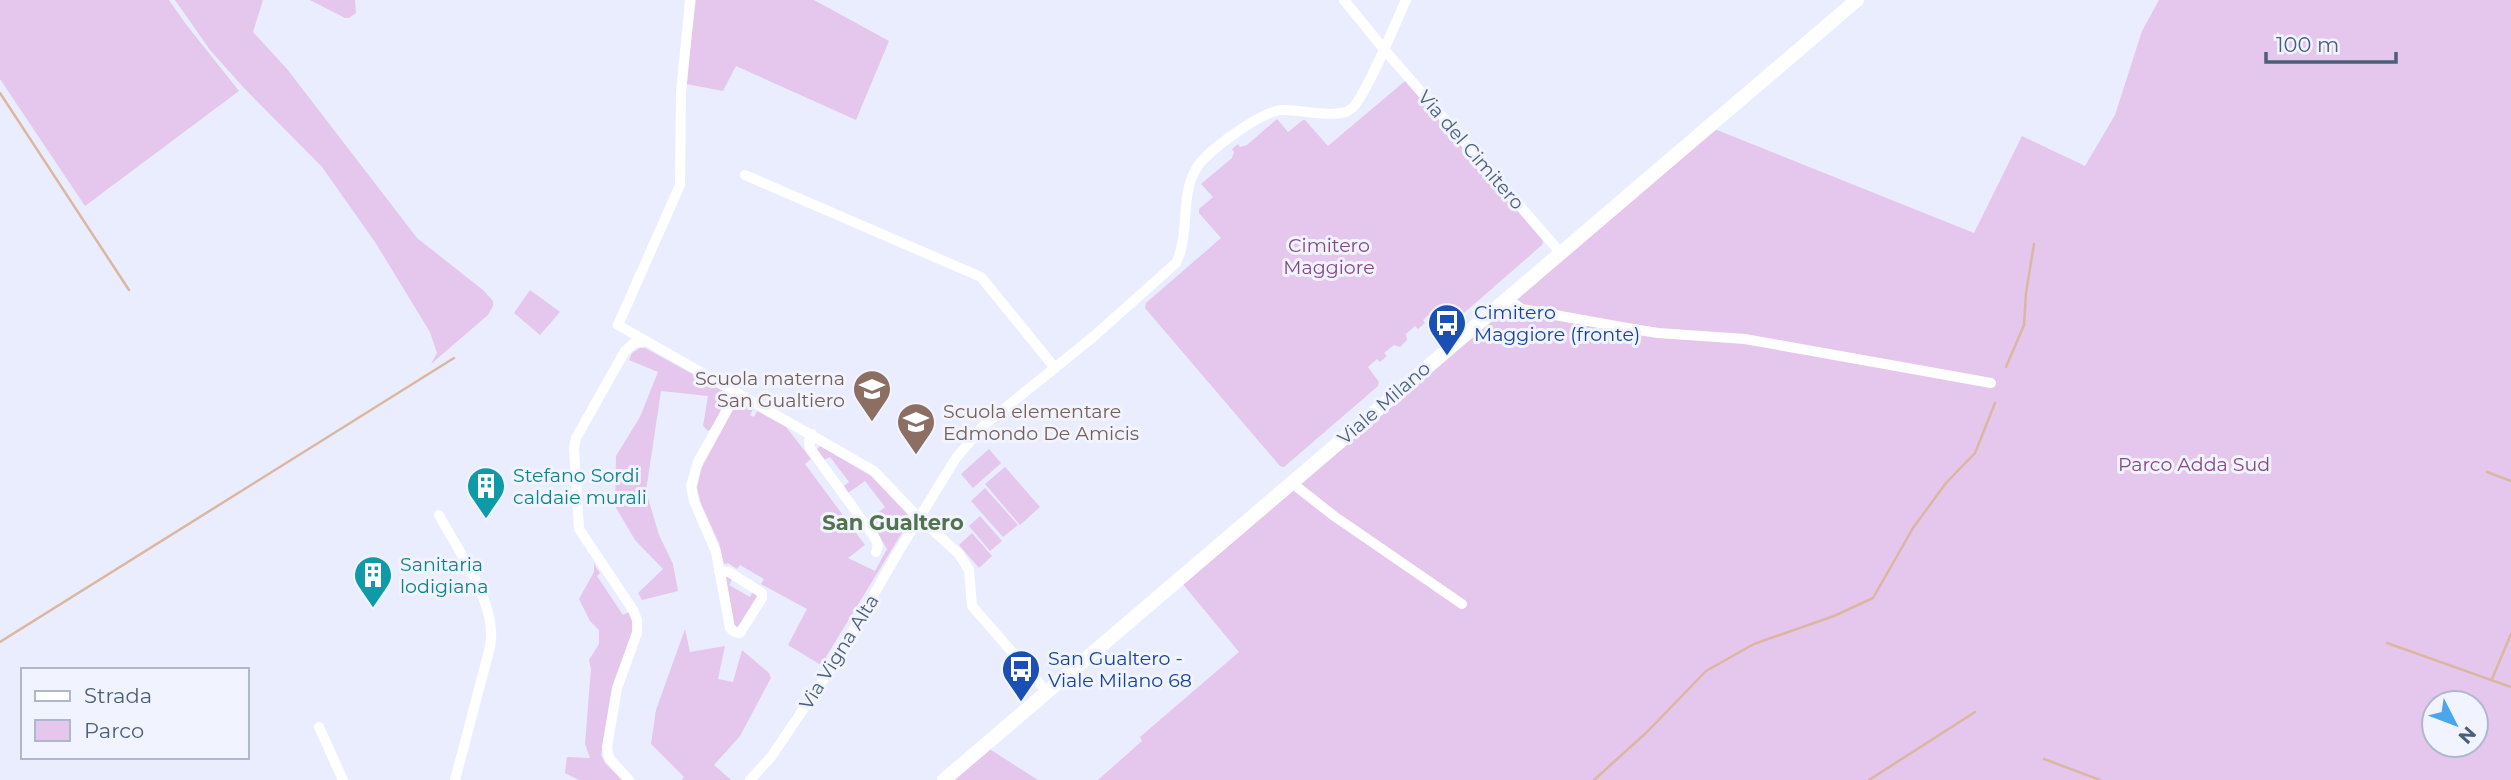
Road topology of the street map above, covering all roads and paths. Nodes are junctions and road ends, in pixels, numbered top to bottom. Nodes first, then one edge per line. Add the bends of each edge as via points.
1 (690, 0) edge
2 (1344, 0) edge
3 (1406, 0) edge
4 (1857, 0) edge
5 (1383, 48) junction
6 (745, 175) dead end
7 (1560, 252) junction
8 (1506, 298) junction
9 (647, 341) junction
10 (1055, 368) junction
11 (1991, 383) dead end
12 (737, 392) junction
13 (812, 434) junction
14 (1292, 483) junction
15 (439, 515) dead end
16 (919, 518) junction
17 (938, 534) junction
18 (909, 536) junction
19 (876, 552) dead end
20 (719, 571) junction
21 (1462, 604) dead end
22 (1046, 692) junction
23 (319, 727) dead end
24 (343, 780) edge
25 (456, 780) edge
26 (629, 780) edge
27 (750, 780) edge
28 (944, 780) edge

1 - 9 street via 681,93 680,184 618,325
2 - 5 street, Via del Cimitero
3 - 5 street
4 - 7 street, Viale Milano
5 - 7 street, Via del Cimitero
5 - 10 street, Via Vigna Alta via 1350,111 1271,112 1213,151 1195,169 1177,263
6 - 10 street via 981,277
7 - 8 street, Viale Milano
8 - 11 street via 1522,309 1627,328 1745,339
8 - 14 street, Viale Milano
9 - 12 street
9 - 26 street via 634,343 625,351 574,443 579,529 637,620 637,633 617,688 607,747 610,758
10 - 16 street, Via Vigna Alta via 968,442
12 - 13 street
12 - 20 street via 698,462 691,486
13 - 16 street via 874,471
13 - 19 street via 810,448 875,538
14 - 21 street
14 - 22 street, Viale Milano
15 - 25 street via 482,595 492,630
16 - 17 street
16 - 18 street, Via Vigna Alta
17 - 18 street via 924,529
17 - 22 street via 967,565 975,609
18 - 27 street, Via Vigna Alta via 834,664 783,741
20 - 20 street via 730,628 740,633 762,593 729,572
22 - 28 street, Viale Milano
23 - 24 street

